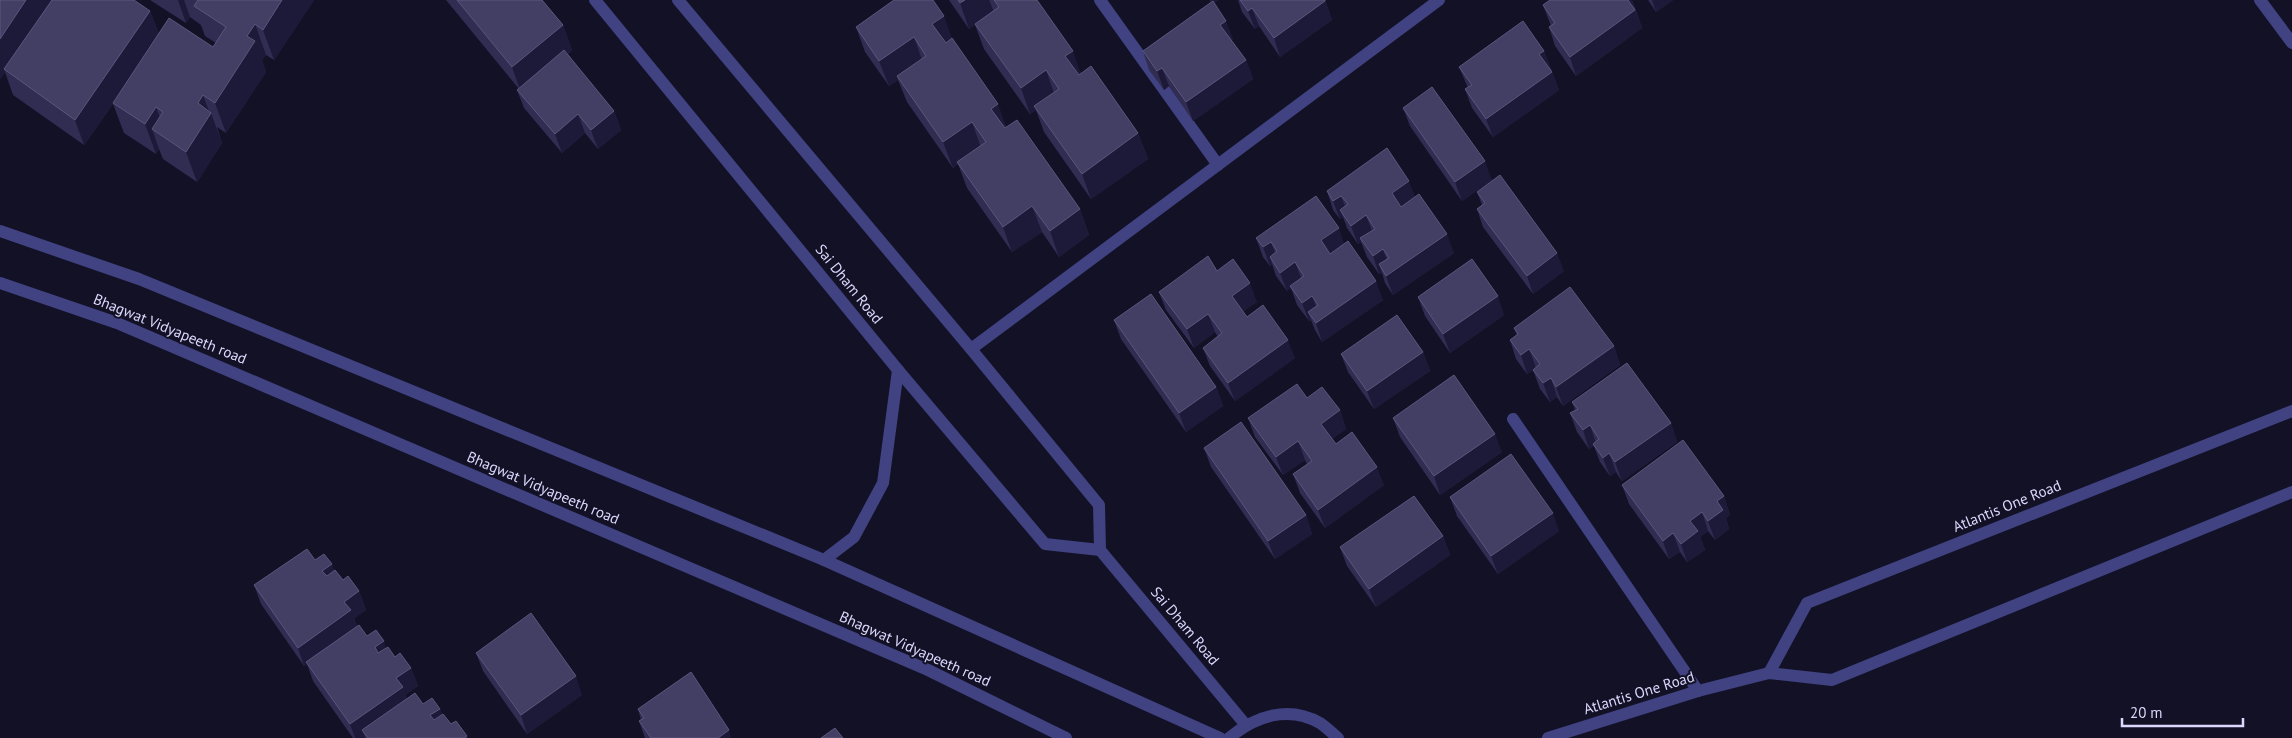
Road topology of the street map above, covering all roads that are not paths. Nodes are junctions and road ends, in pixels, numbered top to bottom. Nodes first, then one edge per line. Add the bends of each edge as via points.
1 (595, 0) edge
2 (678, 0) edge
3 (1100, 0) edge
4 (1439, 0) edge
5 (2260, 0) edge
6 (2292, 43) edge
7 (1218, 165) junction
8 (0, 231) edge
9 (0, 283) edge
10 (971, 349) junction
11 (898, 370) junction
12 (2292, 411) edge
13 (1512, 419) dead end
14 (2292, 492) edge
15 (1100, 550) junction
16 (824, 560) junction
17 (1769, 673) junction
18 (1698, 691) junction
19 (1245, 724) junction
20 (1066, 738) edge
21 (1220, 738) edge
22 (1229, 738) edge
23 (1338, 738) edge
24 (1548, 738) edge

1 - 11 street, Sai Dham Road
2 - 10 street
3 - 7 street
4 - 7 street
5 - 6 street
7 - 10 street
8 - 16 street via 139,279
9 - 20 street, Bhagwat Vidyapeeth road via 117,322 928,670
10 - 15 street via 1099,505
11 - 15 street, Sai Dham Road via 1046,544
11 - 16 street via 883,483 854,537
12 - 17 street, Atlantis One Road via 1807,603
13 - 18 street
14 - 17 street, Atlantis One Road via 1832,680
15 - 19 street, Sai Dham Road
16 - 21 street
17 - 18 street, Atlantis One Road
18 - 24 street, Atlantis One Road
19 - 22 street
19 - 23 street via 1269,715 1295,714 1320,723

